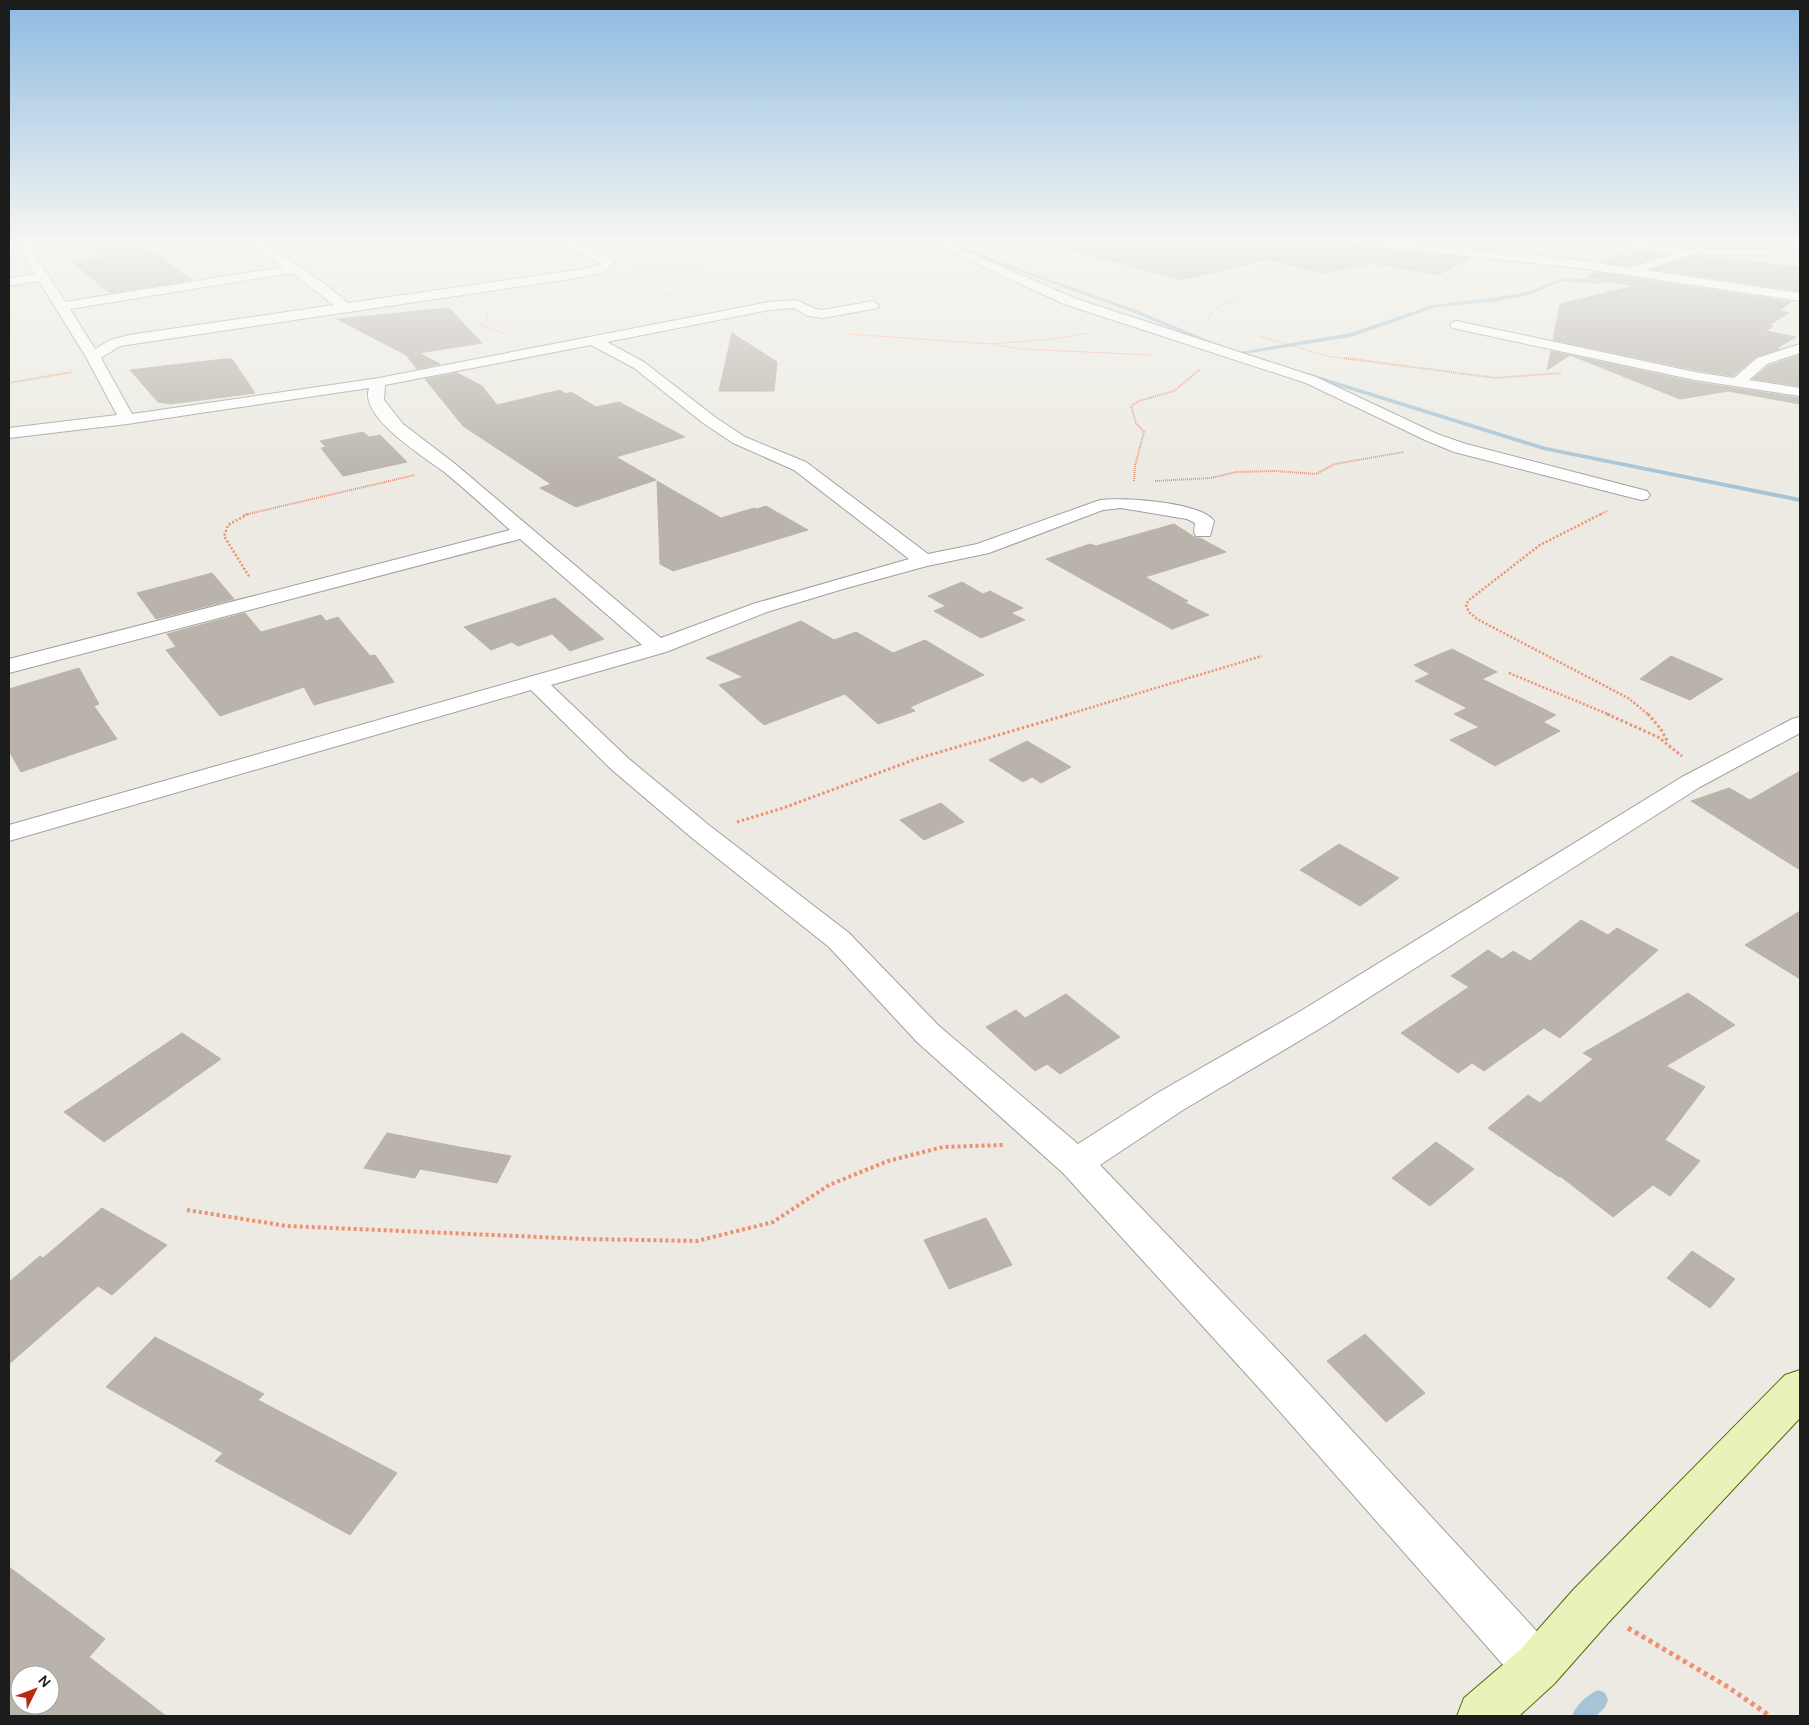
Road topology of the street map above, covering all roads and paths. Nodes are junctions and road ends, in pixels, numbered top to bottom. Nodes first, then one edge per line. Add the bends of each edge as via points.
1 (67, 318) edge
2 (262, 318) edge
3 (701, 318) edge
4 (1122, 318) edge
5 (1208, 318) edge
6 (1127, 320) junction
7 (1216, 323) dead end
8 (1457, 325) dead end
9 (844, 334) dead end
10 (1253, 334) dead end
11 (591, 339) junction
12 (990, 344) junction
13 (1800, 348) edge
14 (1222, 352) junction
15 (1159, 355) dead end
16 (95, 362) junction
17 (1564, 373) dead end
18 (380, 382) junction
19 (1738, 382) junction
20 (9, 383) edge
21 (1800, 392) edge
22 (127, 420) junction
23 (1409, 426) junction
24 (9, 433) edge
25 (448, 467) junction
26 (1641, 495) joint
27 (1129, 497) junction
28 (524, 532) junction
29 (1203, 532) dead end
30 (924, 561) junction
31 (263, 600) junction
32 (658, 647) junction
33 (1262, 656) dead end
34 (9, 666) edge
35 (1509, 673) dead end
36 (537, 683) junction
37 (1800, 724) edge
38 (1668, 742) junction
39 (1691, 782) junction
40 (700, 832) junction
41 (9, 833) edge
42 (1069, 1156) junction
43 (187, 1210) dead end
44 (1800, 1389) edge
45 (1591, 1606) junction
46 (1537, 1667) junction
47 (1482, 1716) edge
48 (1770, 1716) edge

1 - 16 street
2 - 16 street via 129,339 115,343
3 - 11 street
4 - 6 street
5 - 7 path
6 - 12 path via 1084,334
6 - 14 street
8 - 19 street via 1695,376
9 - 12 path
10 - 17 path via 1327,356 1468,376 1496,378
11 - 18 street
11 - 30 street via 639,366 740,440 800,466
12 - 15 path via 1022,349
13 - 19 street via 1768,358
14 - 23 street via 1310,380
14 - 27 path via 1178,389 1131,406 1136,423 1144,432
16 - 20 path
16 - 22 street
18 - 22 street
18 - 25 street via 375,392 384,414 412,441
19 - 21 street
22 - 24 street
23 - 26 street via 1460,448
23 - 27 path via 1406,449 1400,454 1335,464 1316,474 1236,472 1211,478 1162,480 1146,484
25 - 28 street
25 - 31 path via 262,510 230,522 224,536
26 - 38 path via 1540,545 1466,605 1477,619 1628,698 1650,714
27 - 29 street via 1192,514 1205,521
27 - 30 street via 1090,508 982,549
28 - 31 street
28 - 32 street
30 - 32 street via 760,608
31 - 34 street
32 - 36 street
33 - 40 path via 1182,683 916,759 777,811
35 - 38 path
36 - 40 street via 613,758
36 - 41 street
37 - 39 street
38 - 39 path via 1683,757
39 - 42 street via 1310,1020 1170,1102
40 - 42 street via 839,940 928,1034
42 - 43 path via 995,1144 943,1147 888,1161 828,1185 773,1222 697,1240 585,1239 288,1226
42 - 46 street via 1273,1374
44 - 45 main road
45 - 46 main road
45 - 48 path via 1728,1687
46 - 47 main road

